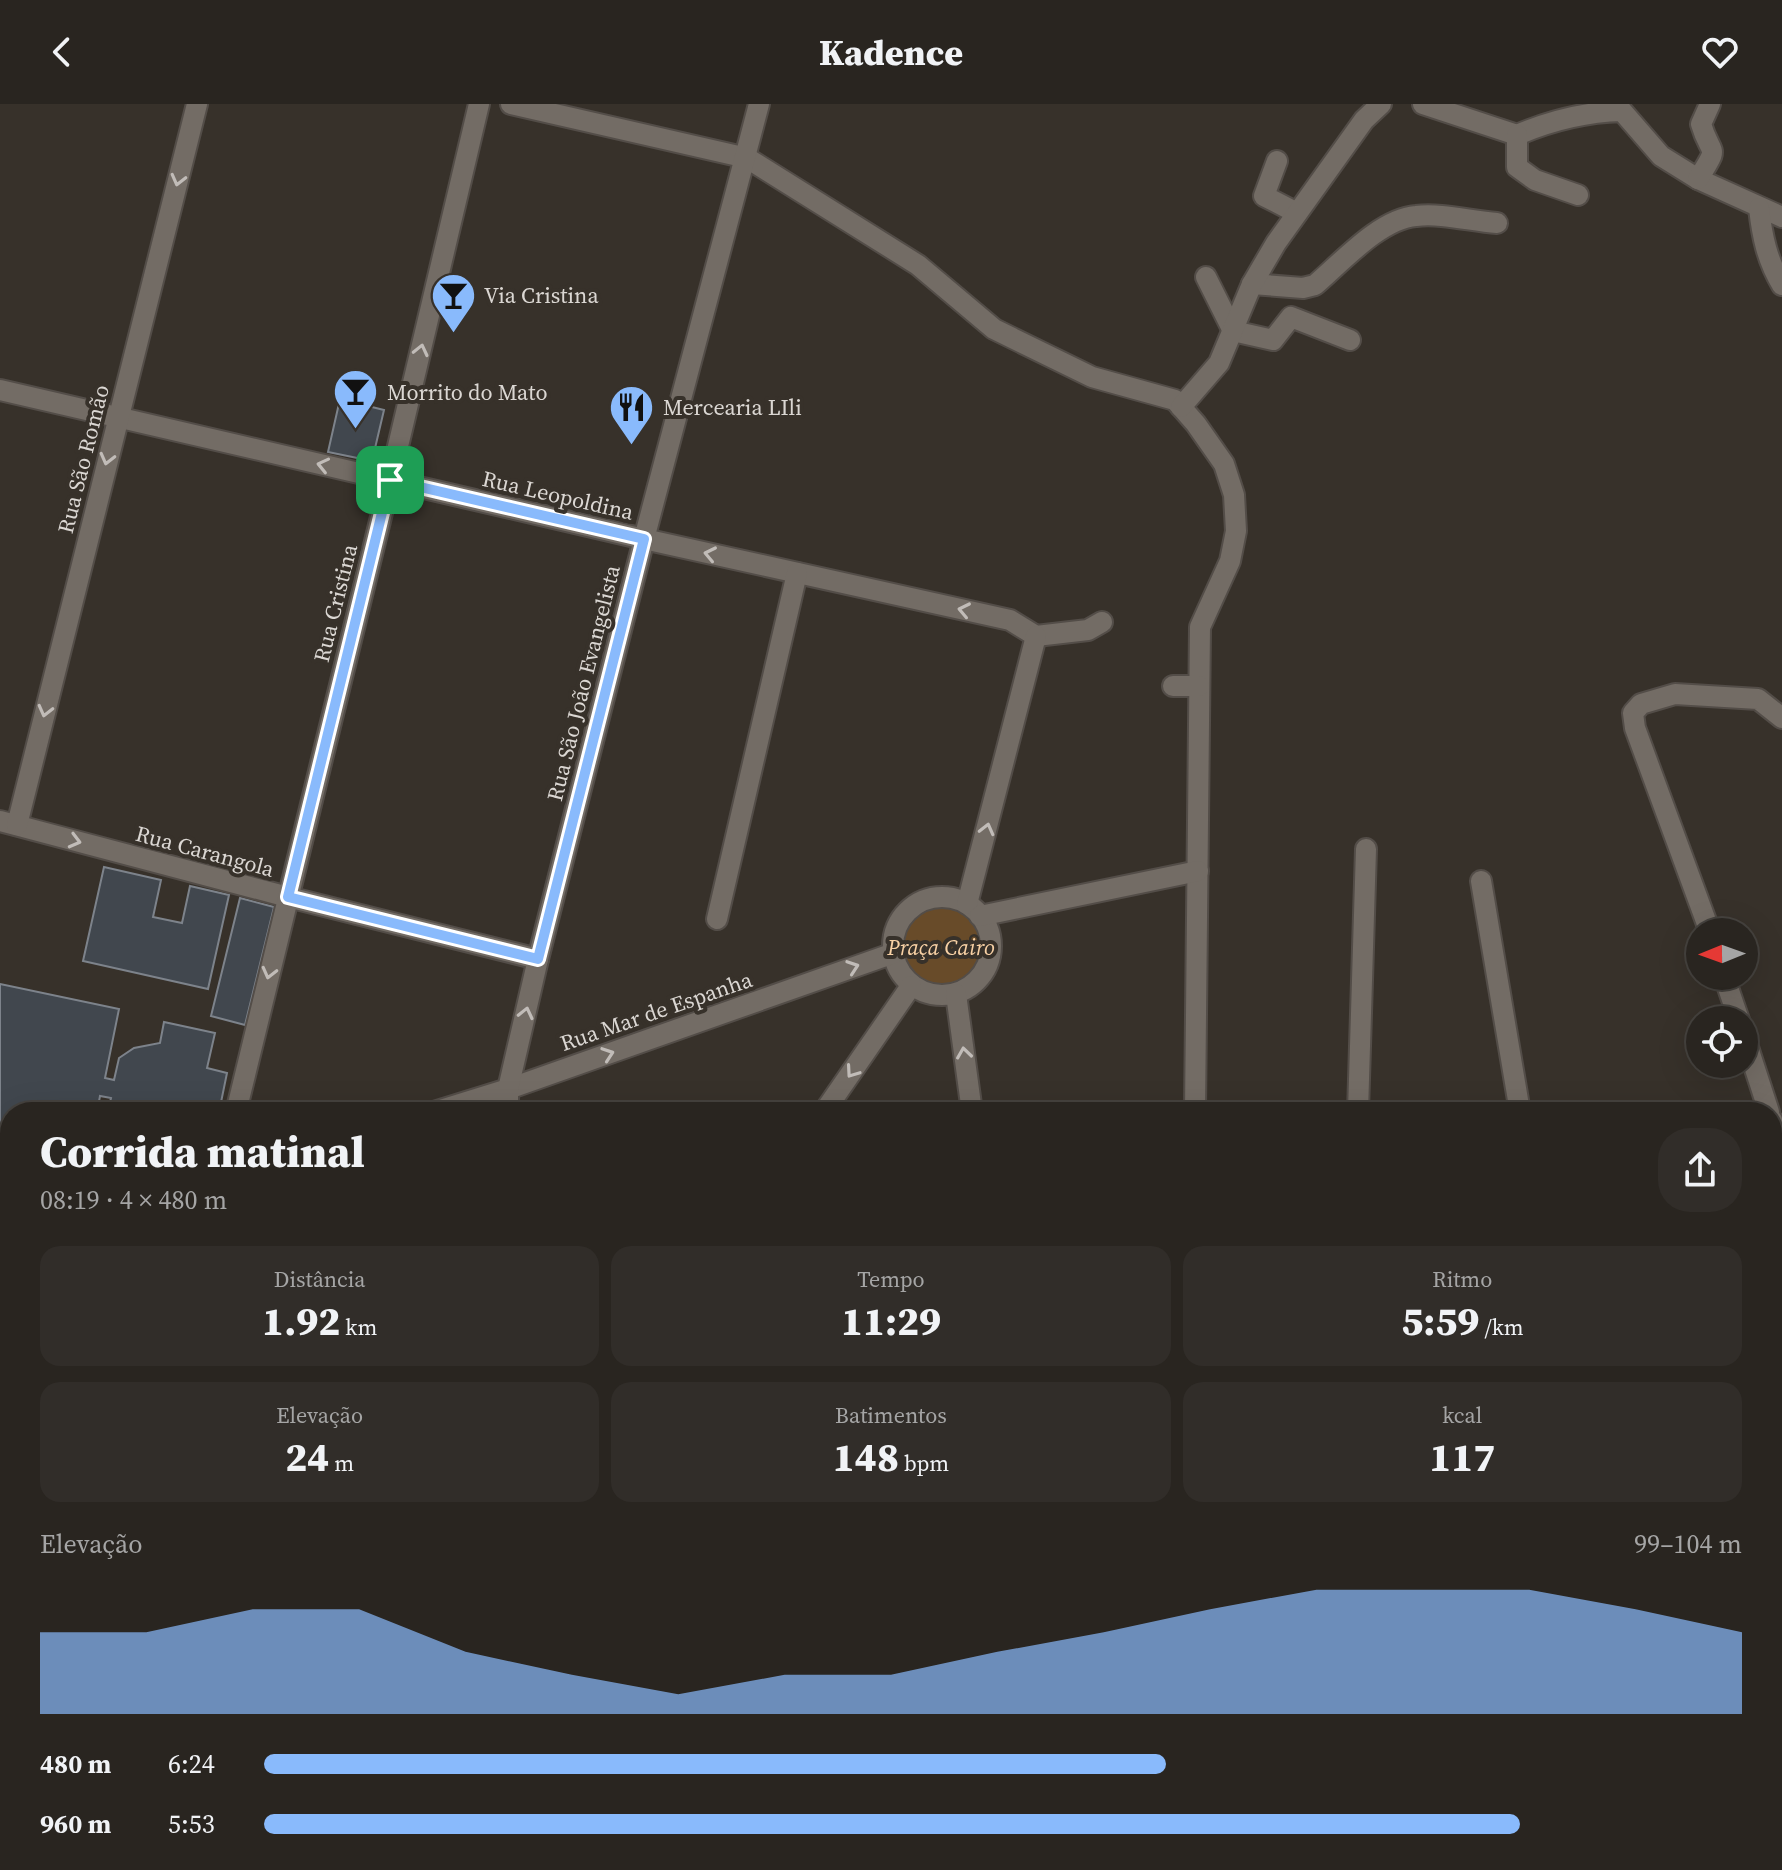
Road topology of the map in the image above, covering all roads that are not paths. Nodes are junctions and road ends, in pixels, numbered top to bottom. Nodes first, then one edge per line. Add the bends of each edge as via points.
1 (197, 104) edge
2 (479, 104) edge
3 (511, 104) edge
4 (759, 104) edge
5 (1381, 104) edge
6 (1423, 104) edge
7 (1710, 104) edge
8 (1517, 135) junction
9 (747, 158) junction
10 (1277, 161) dead end
11 (1698, 179) junction
12 (1578, 195) dead end
13 (1759, 208) junction
14 (1297, 213) junction
15 (1782, 217) edge
16 (1497, 223) dead end
17 (1206, 277) dead end
18 (1252, 284) junction
19 (1782, 285) edge
20 (1233, 331) junction
21 (1350, 340) dead end
22 (0, 390) edge
23 (1181, 407) junction
24 (118, 417) junction
25 (390, 480) junction
26 (644, 539) junction
27 (797, 573) junction
28 (1102, 622) dead end
29 (1036, 636) junction
30 (1173, 686) dead end
31 (1199, 686) junction
32 (1782, 718) edge
33 (8, 823) edge
34 (1366, 849) dead end
35 (1198, 871) junction
36 (1481, 881) dead end
37 (288, 897) junction
38 (974, 910) junction
39 (1705, 918) edge
40 (717, 919) dead end
41 (894, 953) junction
42 (538, 959) junction
43 (911, 986) junction
44 (956, 994) junction
45 (1758, 1078) edge
46 (508, 1089) junction
47 (238, 1102) edge
48 (466, 1102) edge
49 (508, 1102) edge
50 (831, 1102) edge
51 (971, 1102) edge
52 (1195, 1102) edge
53 (1358, 1102) edge
54 (1518, 1102) edge
55 (1766, 1102) edge

1 -> 24 street, Rua São Romão
25 -> 2 street, Rua Cristina
3 - 9 street
4 - 9 street, Rua São João Evangelista
5 - 14 street
6 - 8 street
7 - 11 street via 1701,124 1713,157
8 - 11 street via 1587,112 1622,111 1661,156
8 - 12 street via 1517,167 1535,180
9 - 23 street via 918,265 994,329 1092,377 1175,400
9 - 26 street, Rua São João Evangelista
10 - 14 street via 1264,196
11 - 13 street
13 - 15 street
13 - 19 street via 1768,259
14 - 18 street
16 - 18 street via 1413,216 1388,223 1315,285
17 - 20 street
18 - 20 street
20 - 21 street via 1273,340 1291,317
20 - 23 street via 1219,363
22 - 24 street, Rua Leopoldina
23 - 31 street via 1224,464 1234,495 1236,531 1230,561 1200,627
25 -> 24 street, Rua Leopoldina
24 -> 33 street, Rua São Romão
25 - 26 street, Rua Leopoldina
25 - 37 street, Rua Cristina
27 -> 26 street, Rua Leopoldina
26 - 42 street, Rua São João Evangelista
29 -> 27 street, Rua Leopoldina via 1010,620
27 - 40 street
28 - 29 street via 1088,630
38 -> 29 street
30 - 31 street
31 - 35 street
32 - 39 street via 1758,699 1675,694 1641,704 1633,713
33 -> 37 street, Rua Carangola
34 - 53 street
35 - 38 street
35 - 52 street
36 - 54 street
37 - 42 street, Rua Carangola
37 -> 47 street, Rua Cristina
38 - 41 street via 941,897 915,905 898,926
38 - 44 street via 988,930 989,961 970,987
41 - 43 street
46 -> 41 street, Rua Mar de Espanha
46 -> 42 street, Rua São João Evangelista
43 - 44 street via 935,995
43 -> 50 street
51 -> 44 street
45 - 55 street
46 - 48 street, Rua Mar de Espanha
46 - 49 street, Rua São João Evangelista

